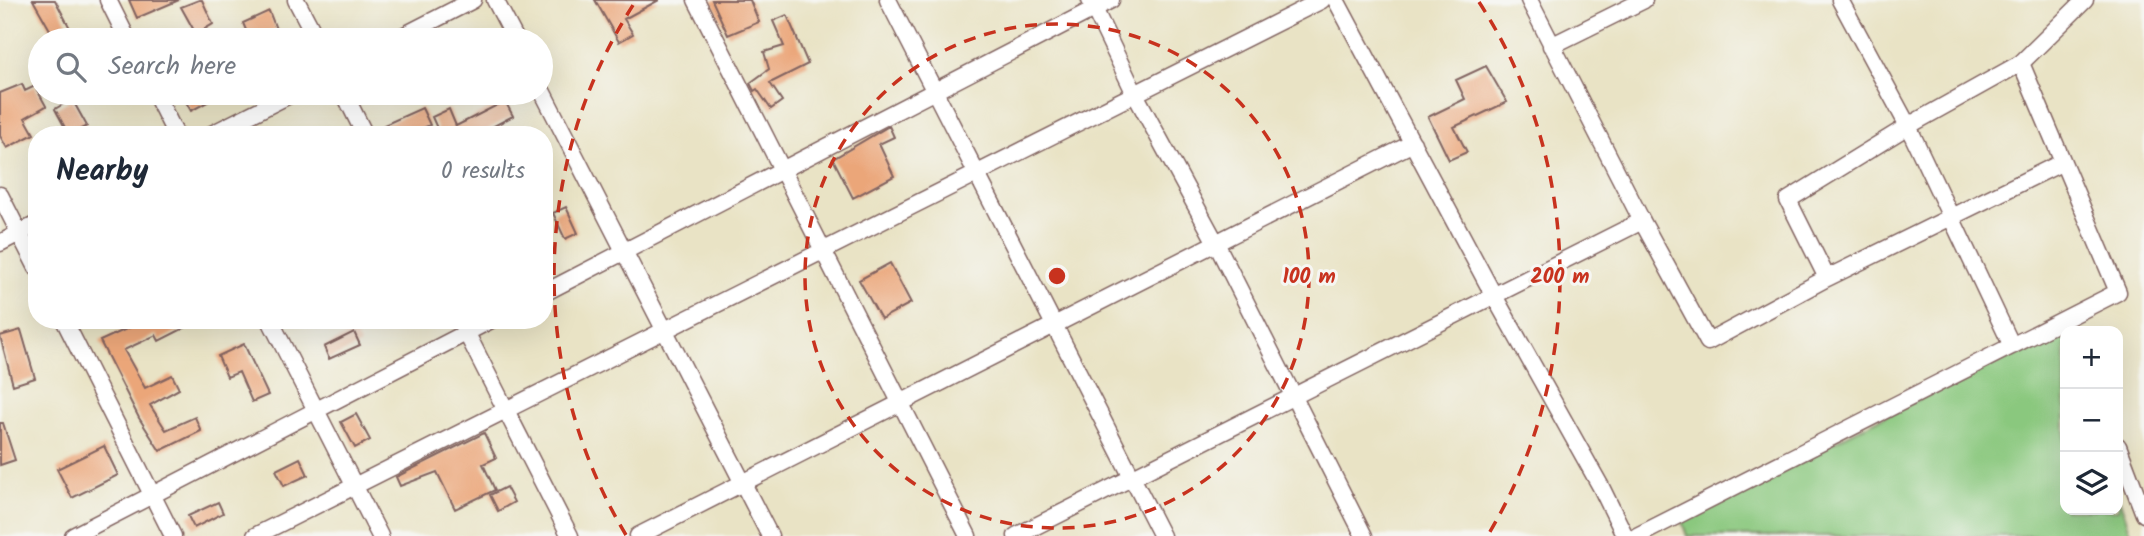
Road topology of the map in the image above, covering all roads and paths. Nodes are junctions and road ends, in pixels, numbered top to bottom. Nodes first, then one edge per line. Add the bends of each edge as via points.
1 (108, 0) edge
2 (296, 0) edge
3 (473, 0) edge
4 (495, 0) edge
5 (696, 0) edge
6 (888, 0) edge
7 (1111, 0) edge
8 (1322, 0) edge
9 (1336, 0) edge
10 (1529, 0) edge
11 (1644, 0) edge
12 (1840, 0) edge
13 (2085, 0) edge
14 (1093, 4) edge
15 (122, 28) edge
16 (311, 28) edge
17 (418, 28) edge
18 (510, 28) edge
19 (1551, 46) junction
20 (2021, 63) junction
21 (935, 91) junction
22 (1135, 94) junction
23 (161, 105) edge
24 (270, 105) edge
25 (350, 105) edge
26 (549, 105) edge
27 (172, 126) edge
28 (229, 126) edge
29 (360, 126) edge
30 (1908, 126) junction
31 (1413, 143) junction
32 (2063, 162) junction
33 (782, 170) junction
34 (977, 173) junction
35 (0, 195) edge
36 (1951, 217) junction
37 (1642, 221) junction
38 (28, 228) edge
39 (19, 233) junction
40 (0, 243) edge
41 (1216, 243) junction
42 (28, 250) edge
43 (624, 251) junction
44 (823, 251) junction
45 (1827, 278) junction
46 (553, 288) edge
47 (1493, 294) junction
48 (2071, 324) edge
49 (1054, 325) junction
50 (69, 329) edge
51 (275, 329) edge
52 (458, 329) edge
53 (465, 329) edge
54 (664, 330) junction
55 (2012, 346) junction
56 (1294, 396) junction
57 (900, 403) junction
58 (316, 410) junction
59 (506, 410) junction
60 (2120, 452) edge
61 (1132, 477) junction
62 (743, 483) junction
63 (354, 486) junction
64 (152, 495) junction
65 (2144, 514) edge
66 (73, 536) edge
67 (173, 536) edge
68 (255, 536) edge
69 (380, 536) edge
70 (570, 536) edge
71 (638, 536) edge
72 (770, 536) edge
73 (968, 536) edge
74 (1016, 536) edge
75 (1162, 536) edge
76 (1364, 536) edge
77 (1625, 536) edge
78 (1637, 536) edge

1 - 15 street
2 - 16 street
3 - 17 street
4 - 18 street
5 - 33 street
6 - 21 street
7 - 14 street
8 - 22 street
9 - 31 street
10 - 19 street
11 - 19 street
12 - 30 street
13 - 20 street
14 - 21 street
14 - 22 street
19 - 37 street
20 - 30 street
20 - 32 street
21 - 33 street
21 - 34 street
22 - 34 street
22 - 41 street
23 - 27 street
24 - 28 street
25 - 29 street
26 - 43 street
30 - 36 street
30 - 45 street via 1788,200
31 - 41 street
31 - 47 street
32 - 36 street
32 - 48 street via 2118,292
33 - 43 street
33 - 44 street
34 - 44 street
34 - 49 street
35 - 39 street
36 - 45 street
36 - 55 street
37 - 45 street via 1708,342
37 - 47 street
38 - 39 street
39 - 40 street
39 - 42 street
41 - 49 street
41 - 56 street
43 - 46 street
43 - 54 street
44 - 54 street
44 - 57 street
47 - 56 street
47 - 77 street
48 - 55 street
49 - 57 street
49 - 61 street
50 - 64 street
51 - 58 street
52 - 58 street
53 - 59 street
54 - 59 street
54 - 62 street
55 - 78 street
56 - 61 street
56 - 76 street
57 - 62 street
57 - 73 street
58 - 63 street
58 - 64 street
59 - 63 street
59 - 70 street
60 - 65 street
61 - 74 street
61 - 75 street
62 - 71 street
62 - 72 street
63 - 68 street
63 - 69 street
64 - 66 street
64 - 67 street

